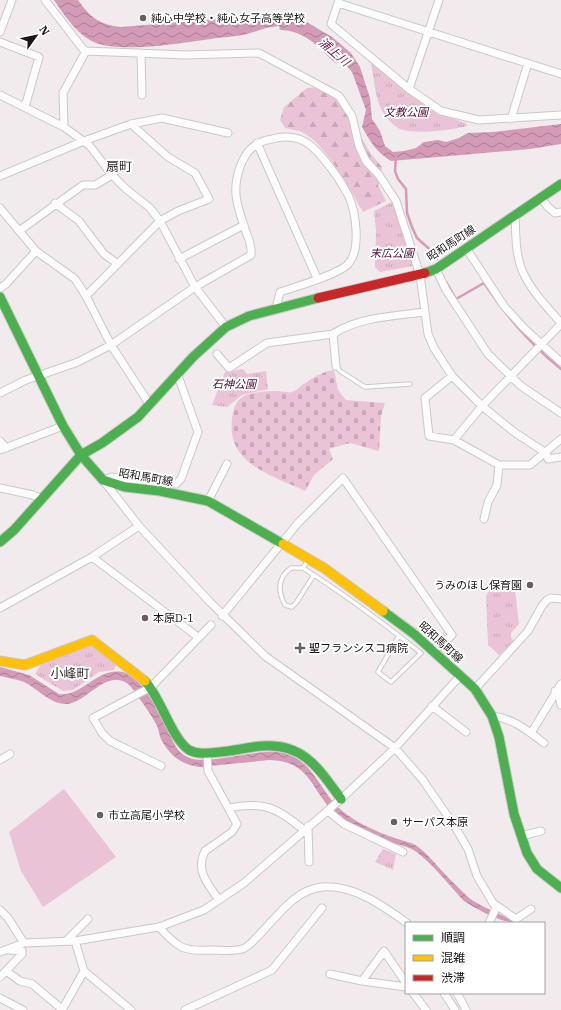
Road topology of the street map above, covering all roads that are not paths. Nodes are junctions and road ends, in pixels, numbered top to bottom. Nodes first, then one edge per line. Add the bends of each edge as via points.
1 (12, 0) edge
2 (45, 0) edge
3 (440, 0) edge
4 (339, 2) edge
5 (3, 14) edge
6 (428, 31) junction
7 (0, 32) edge
8 (0, 42) edge
9 (86, 51) junction
10 (141, 53) junction
11 (528, 63) junction
12 (561, 74) edge
13 (409, 89) junction
14 (0, 95) edge
15 (142, 95) dead end
16 (25, 107) junction
17 (561, 115) edge
18 (511, 119) junction
19 (131, 124) junction
20 (64, 127) junction
21 (228, 133) dead end
22 (84, 141) junction
23 (257, 143) junction
24 (112, 175) junction
25 (0, 176) edge
26 (561, 184) edge
27 (542, 197) junction
28 (56, 203) junction
29 (0, 208) edge
30 (561, 212) edge
31 (515, 214) junction
32 (160, 221) junction
33 (244, 226) junction
34 (19, 231) junction
35 (466, 248) junction
36 (36, 252) junction
37 (179, 259) junction
38 (118, 264) junction
39 (436, 269) junction
40 (420, 275) junction
41 (317, 278) junction
42 (195, 286) junction
43 (0, 288) edge
44 (86, 296) junction
45 (0, 297) edge
46 (276, 308) junction
47 (425, 312) junction
48 (561, 324) edge
49 (226, 326) junction
50 (333, 334) junction
51 (111, 345) junction
52 (541, 345) junction
53 (217, 354) dead end
54 (561, 362) edge
55 (336, 366) joint
56 (178, 373) junction
57 (39, 375) junction
58 (452, 376) junction
59 (510, 377) junction
60 (410, 384) dead end
61 (0, 393) edge
62 (150, 405) junction
63 (482, 406) junction
64 (561, 414) edge
65 (63, 426) junction
66 (561, 439) edge
67 (454, 440) junction
68 (0, 441) edge
69 (3, 449) edge
70 (546, 453) junction
71 (81, 455) junction
72 (561, 457) edge
73 (227, 464) dead end
74 (499, 465) junction
75 (103, 480) junction
76 (0, 488) edge
77 (42, 499) junction
78 (208, 501) junction
79 (484, 519) dead end
80 (139, 526) junction
81 (0, 542) edge
82 (282, 542) junction
83 (92, 557) junction
84 (309, 559) junction
85 (303, 568) junction
86 (314, 575) junction
87 (561, 599) edge
88 (0, 608) edge
89 (222, 616) junction
90 (211, 625) dead end
91 (399, 636) junction
92 (198, 637) junction
93 (433, 650) junction
94 (0, 659) edge
95 (460, 676) junction
96 (561, 684) edge
97 (147, 688) junction
98 (475, 689) junction
99 (555, 691) junction
100 (561, 705) edge
101 (432, 706) junction
102 (492, 716) junction
103 (466, 732) dead end
104 (532, 733) junction
105 (544, 743) dead end
106 (395, 748) junction
107 (10, 754) dead end
108 (207, 754) junction
109 (0, 760) edge
110 (161, 766) dead end
111 (339, 800) junction
112 (229, 808) junction
113 (328, 811) junction
114 (306, 828) junction
115 (541, 831) dead end
116 (521, 836) junction
117 (403, 852) dead end
118 (309, 862) dead end
119 (561, 888) edge
120 (219, 900) junction
121 (494, 906) junction
122 (322, 908) dead end
123 (531, 908) dead end
124 (0, 910) edge
125 (88, 919) dead end
126 (406, 922) edge
127 (489, 922) edge
128 (159, 927) junction
129 (66, 941) junction
130 (75, 941) junction
131 (24, 943) junction
132 (3, 950) edge
133 (6, 971) junction
134 (84, 971) junction
135 (330, 974) dead end
136 (0, 977) edge
137 (362, 981) junction
138 (405, 982) edge
139 (405, 987) edge
140 (414, 994) edge
141 (445, 994) edge
142 (458, 994) edge
143 (0, 998) edge
144 (23, 1010) edge
145 (62, 1010) edge
146 (131, 1010) edge
147 (185, 1010) edge
148 (426, 1010) edge
149 (455, 1010) edge
150 (466, 1010) edge

1 - 5 street
2 - 9 street
3 - 6 street
4 - 6 street
4 - 13 street via 331,24
5 - 7 street
6 - 11 street
6 - 13 street
8 - 16 street via 40,57
9 - 10 street
9 - 20 street via 63,93
10 - 15 street
10 - 40 street via 259,53 339,96 352,116 359,146 366,161 379,175 396,202
11 - 12 street
11 - 18 street
13 - 18 street via 441,111 479,120
14 - 16 street
16 - 20 street
17 - 18 street
19 - 21 street via 162,118
19 - 22 street
19 - 32 street via 168,156 194,173 212,198 178,210
20 - 22 street
22 - 24 street
22 - 25 street
23 - 33 street via 246,152 231,191
23 - 41 street
23 - 41 street via 286,137 308,143 349,196 355,223 354,254 344,267
24 - 28 street via 95,185 83,185
24 - 32 street via 150,208
26 - 27 main road, 昭和馬町線
27 - 30 street via 555,213
27 - 31 main road, 昭和馬町線
28 - 34 street
28 - 38 street via 79,221 104,254
29 - 34 street
31 - 35 main road, 昭和馬町線
31 - 48 street via 522,271
32 - 37 street
32 - 38 street
33 - 37 street
33 - 42 street via 251,246 251,255
34 - 36 street
35 - 39 main road, 昭和馬町線
35 - 52 street via 504,306
36 - 43 street
36 - 44 street via 75,279
37 - 42 street
38 - 44 street
39 - 40 main road, 昭和馬町線
39 - 59 street via 446,290 477,338
40 - 46 main road, 昭和馬町線
40 - 47 street
41 - 46 street via 280,292
42 - 49 street
42 - 51 street
44 - 51 street
45 - 57 main road
46 - 49 main road, 昭和馬町線
47 - 50 street via 363,321 344,326
47 - 58 street via 428,334
48 - 52 street
49 - 56 main road, 昭和馬町線
50 - 53 street via 267,343 229,368
50 - 55 street
51 - 57 street via 78,362
51 - 62 street
52 - 54 street
52 - 59 street
55 - 60 lane via 365,387
56 - 62 main road, 昭和馬町線
56 - 75 street via 198,432 181,479 176,484 112,477
57 - 61 street
57 - 65 main road
58 - 63 street
58 - 67 street via 425,398 429,436
59 - 63 street
59 - 64 street
62 - 71 main road, 昭和馬町線 via 132,422
63 - 67 street
63 - 70 street via 514,432
65 - 69 street
65 - 71 main road
66 - 70 street
67 - 74 street
68 - 69 street
70 - 72 street via 548,459
70 - 74 street via 530,465
71 - 75 main road, 昭和馬町線
71 - 77 main road
73 - 78 street
74 - 79 street via 497,485 488,502
75 - 78 main road, 昭和馬町線 via 125,487
75 - 80 street
76 - 77 street
77 - 81 main road
78 - 82 main road, 昭和馬町線
80 - 83 street
80 - 89 street
82 - 84 main road, 昭和馬町線
82 - 89 street
82 - 93 street via 343,478 452,636
83 - 88 street
83 - 92 street
84 - 85 lane
84 - 93 main road, 昭和馬町線
85 - 86 lane
85 - 86 lane via 290,568 282,578 279,588 285,605 292,607 296,604
86 - 91 lane
87 - 98 street via 547,600 528,632
89 - 106 street via 265,656
90 - 92 street
91 - 91 lane via 421,653 391,682 378,672
92 - 97 street
93 - 95 main road, 昭和馬町線
94 - 97 main road via 24,664 92,640 123,663
95 - 98 main road, 昭和馬町線
95 - 101 street
96 - 99 street
97 - 108 main road via 169,717 181,743 191,751
97 - 110 street via 92,718 110,742
98 - 102 main road, 昭和馬町線
99 - 100 street via 558,691
99 - 104 street
101 - 103 street
101 - 106 street
102 - 104 street via 518,724
102 - 116 main road, 昭和馬町線 via 499,736 514,814
104 - 105 street
106 - 111 street
106 - 121 street via 422,779 454,825
107 - 109 street
108 - 111 main road via 266,746 294,748 315,764
108 - 112 street via 208,771
111 - 113 street
112 - 114 street via 273,808
112 - 120 street via 237,824 236,828 205,851 201,871
113 - 114 street
113 - 117 street via 344,824
114 - 118 street
114 - 120 street via 244,883
115 - 116 street
116 - 119 main road, 昭和馬町線 via 531,862
120 - 128 street via 204,910
121 - 123 street via 516,919
121 - 127 street
122 - 147 street via 272,970
124 - 131 street
125 - 129 street
126 - 128 street via 358,893 322,887 313,889 290,902 243,949 187,949 174,944
128 - 130 street
129 - 130 street
129 - 131 street
130 - 134 street
131 - 132 street
132 - 133 street via 22,951
133 - 136 street
133 - 145 street via 20,982 32,984
134 - 145 street
134 - 146 street
135 - 137 street
137 - 138 street via 384,951
137 - 139 street
140 - 148 street
141 - 149 street
142 - 150 street
143 - 144 street

